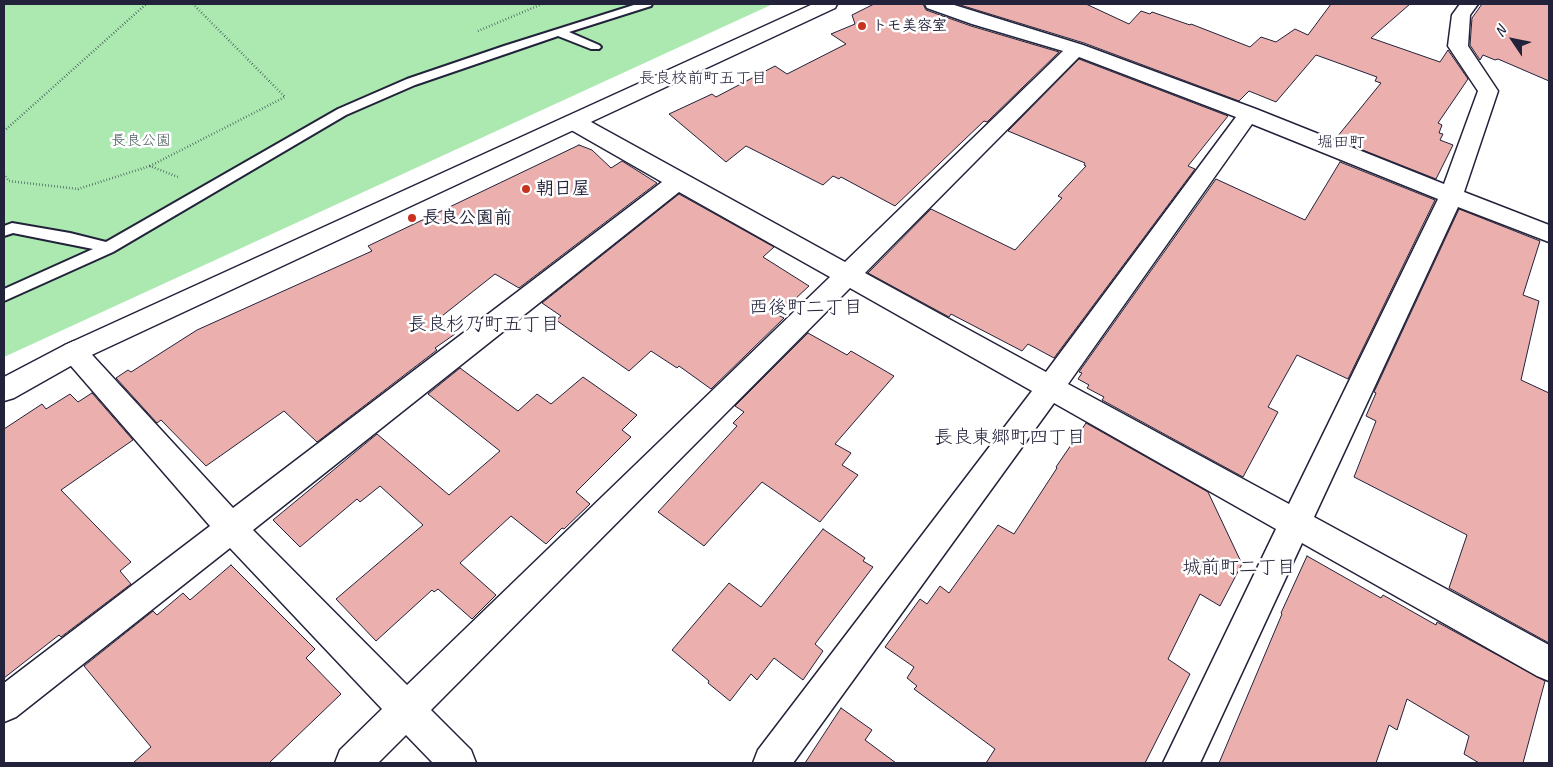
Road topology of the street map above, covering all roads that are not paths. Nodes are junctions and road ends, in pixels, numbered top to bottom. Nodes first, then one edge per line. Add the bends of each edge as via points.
1 (647, 4) edge
2 (828, 4) edge
3 (934, 4) edge
4 (1469, 4) edge
5 (559, 32) junction
6 (594, 47) dead end
7 (1076, 49) junction
8 (1249, 114) junction
9 (574, 122) junction
10 (678, 182) junction
11 (1451, 196) junction
12 (4, 231) edge
13 (1549, 234) edge
14 (108, 248) junction
15 (848, 275) junction
16 (4, 295) edge
17 (74, 352) junction
18 (6, 383) edge
19 (1050, 388) junction
20 (1295, 524) junction
21 (231, 528) junction
22 (1549, 664) edge
23 (4, 705) edge
24 (406, 710) junction
25 (353, 763) edge
26 (458, 763) edge
27 (771, 763) edge
28 (1181, 763) edge

1 - 5 lane
2 - 9 street
3 - 7 street
4 - 11 street via 1460,15 1458,46 1488,91
5 - 6 lane
5 - 14 lane via 412,82 342,112
7 - 8 street
7 - 15 street
8 - 11 street
8 - 19 street
9 - 10 street
9 - 17 street
10 - 15 street
10 - 21 street
11 - 13 street
11 - 20 street
12 - 14 lane via 12,228
14 - 16 lane
15 - 19 street
15 - 24 street
17 - 18 street
17 - 21 street
19 - 20 street
19 - 27 street
20 - 22 street
20 - 28 street
21 - 23 street
21 - 24 street
24 - 25 street
24 - 26 street

